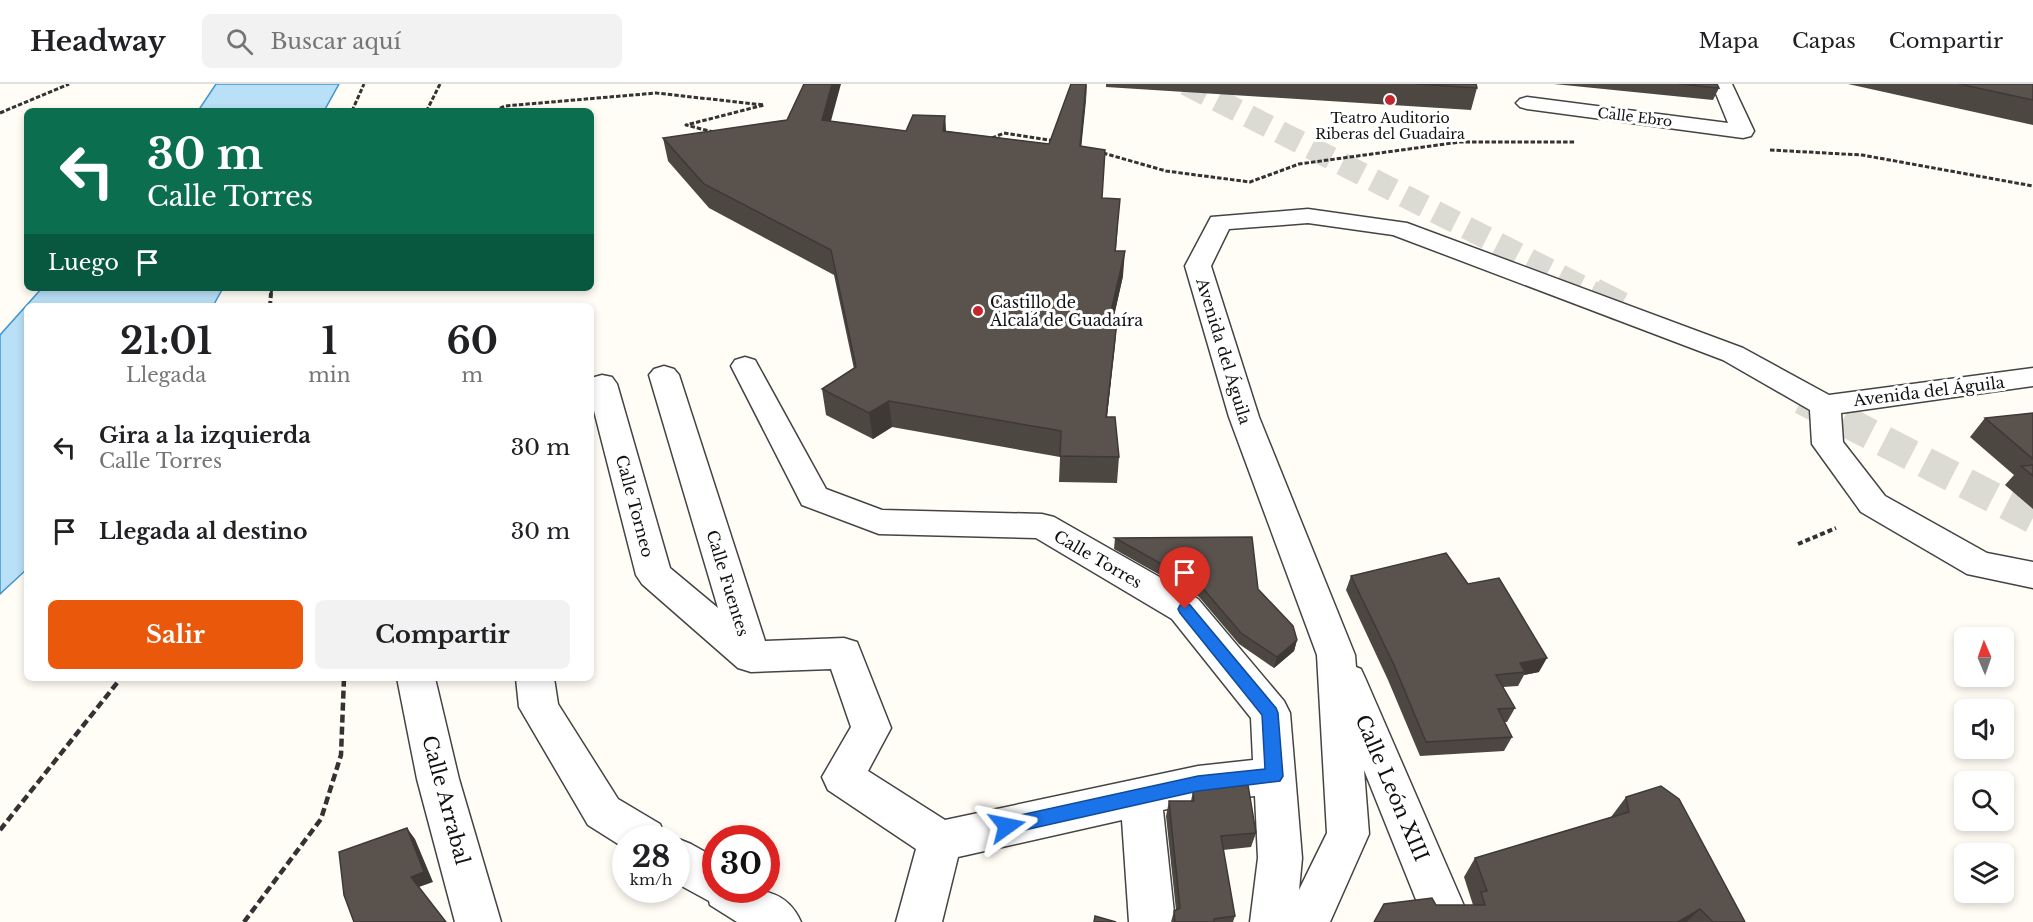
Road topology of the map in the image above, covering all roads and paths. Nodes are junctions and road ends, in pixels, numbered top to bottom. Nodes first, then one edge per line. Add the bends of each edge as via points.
1 (69, 84) edge
2 (364, 84) edge
3 (440, 84) edge
4 (1722, 84) edge
5 (1527, 103) dead end
6 (353, 108) edge
7 (428, 108) edge
8 (501, 108) edge
9 (0, 113) edge
10 (715, 133) edge
11 (989, 140) edge
12 (1061, 142) edge
13 (1583, 142) dead end
14 (1093, 150) edge
15 (1768, 150) dead end
16 (2033, 186) edge
17 (746, 366) dead end
18 (664, 375) dead end
19 (2033, 377) edge
20 (602, 384) dead end
21 (1825, 405) junction
22 (1836, 528) dead end
23 (1798, 544) dead end
24 (2033, 574) edge
25 (1336, 655) junction
26 (751, 657) junction
27 (119, 681) edge
28 (344, 681) edge
29 (417, 681) edge
30 (535, 681) edge
31 (1274, 776) junction
32 (1141, 796) junction
33 (624, 825) edge
34 (0, 830) edge
35 (940, 840) junction
36 (747, 903) edge
37 (244, 922) edge
38 (478, 922) edge
39 (778, 922) edge
40 (919, 922) edge
41 (1152, 922) edge
42 (1273, 922) edge
43 (1307, 922) edge
44 (1448, 922) edge

1 - 9 path
2 - 6 path
3 - 7 path
4 - 5 street, Calle Ebro via 1743,130
8 - 10 path via 656,93 764,105 686,125
11 - 12 path via 1004,133
13 - 14 path via 1460,142 1299,164 1250,182 1166,171
15 - 16 path via 1862,155
17 - 31 street, Calle Torres via 814,497 879,522 1042,526 1185,609 1270,713
18 - 26 street, Calle Fuentes
19 - 21 street, Avenida del Águila
20 - 26 street, Calle Torneo via 654,575
21 - 24 street via 1828,444 1873,504 1979,565
21 - 25 street, Avenida del Águila via 1733,354 1398,228 1308,216 1220,222 1198,266 1244,417
22 - 23 path
25 - 43 street, Avenida del Águila via 1348,834
25 - 44 street, Calle León XIII
26 - 35 street, Calle Fuentes via 844,653 871,728 843,777
27 - 34 path
28 - 37 path via 341,755 321,819
29 - 38 street, Calle Arrabal via 438,779
30 - 33 street via 539,707 603,812
31 - 32 street via 1198,784
31 - 42 street, Calle Torres via 1280,858
32 - 35 street
32 - 41 street
35 - 40 street
36 - 39 street

